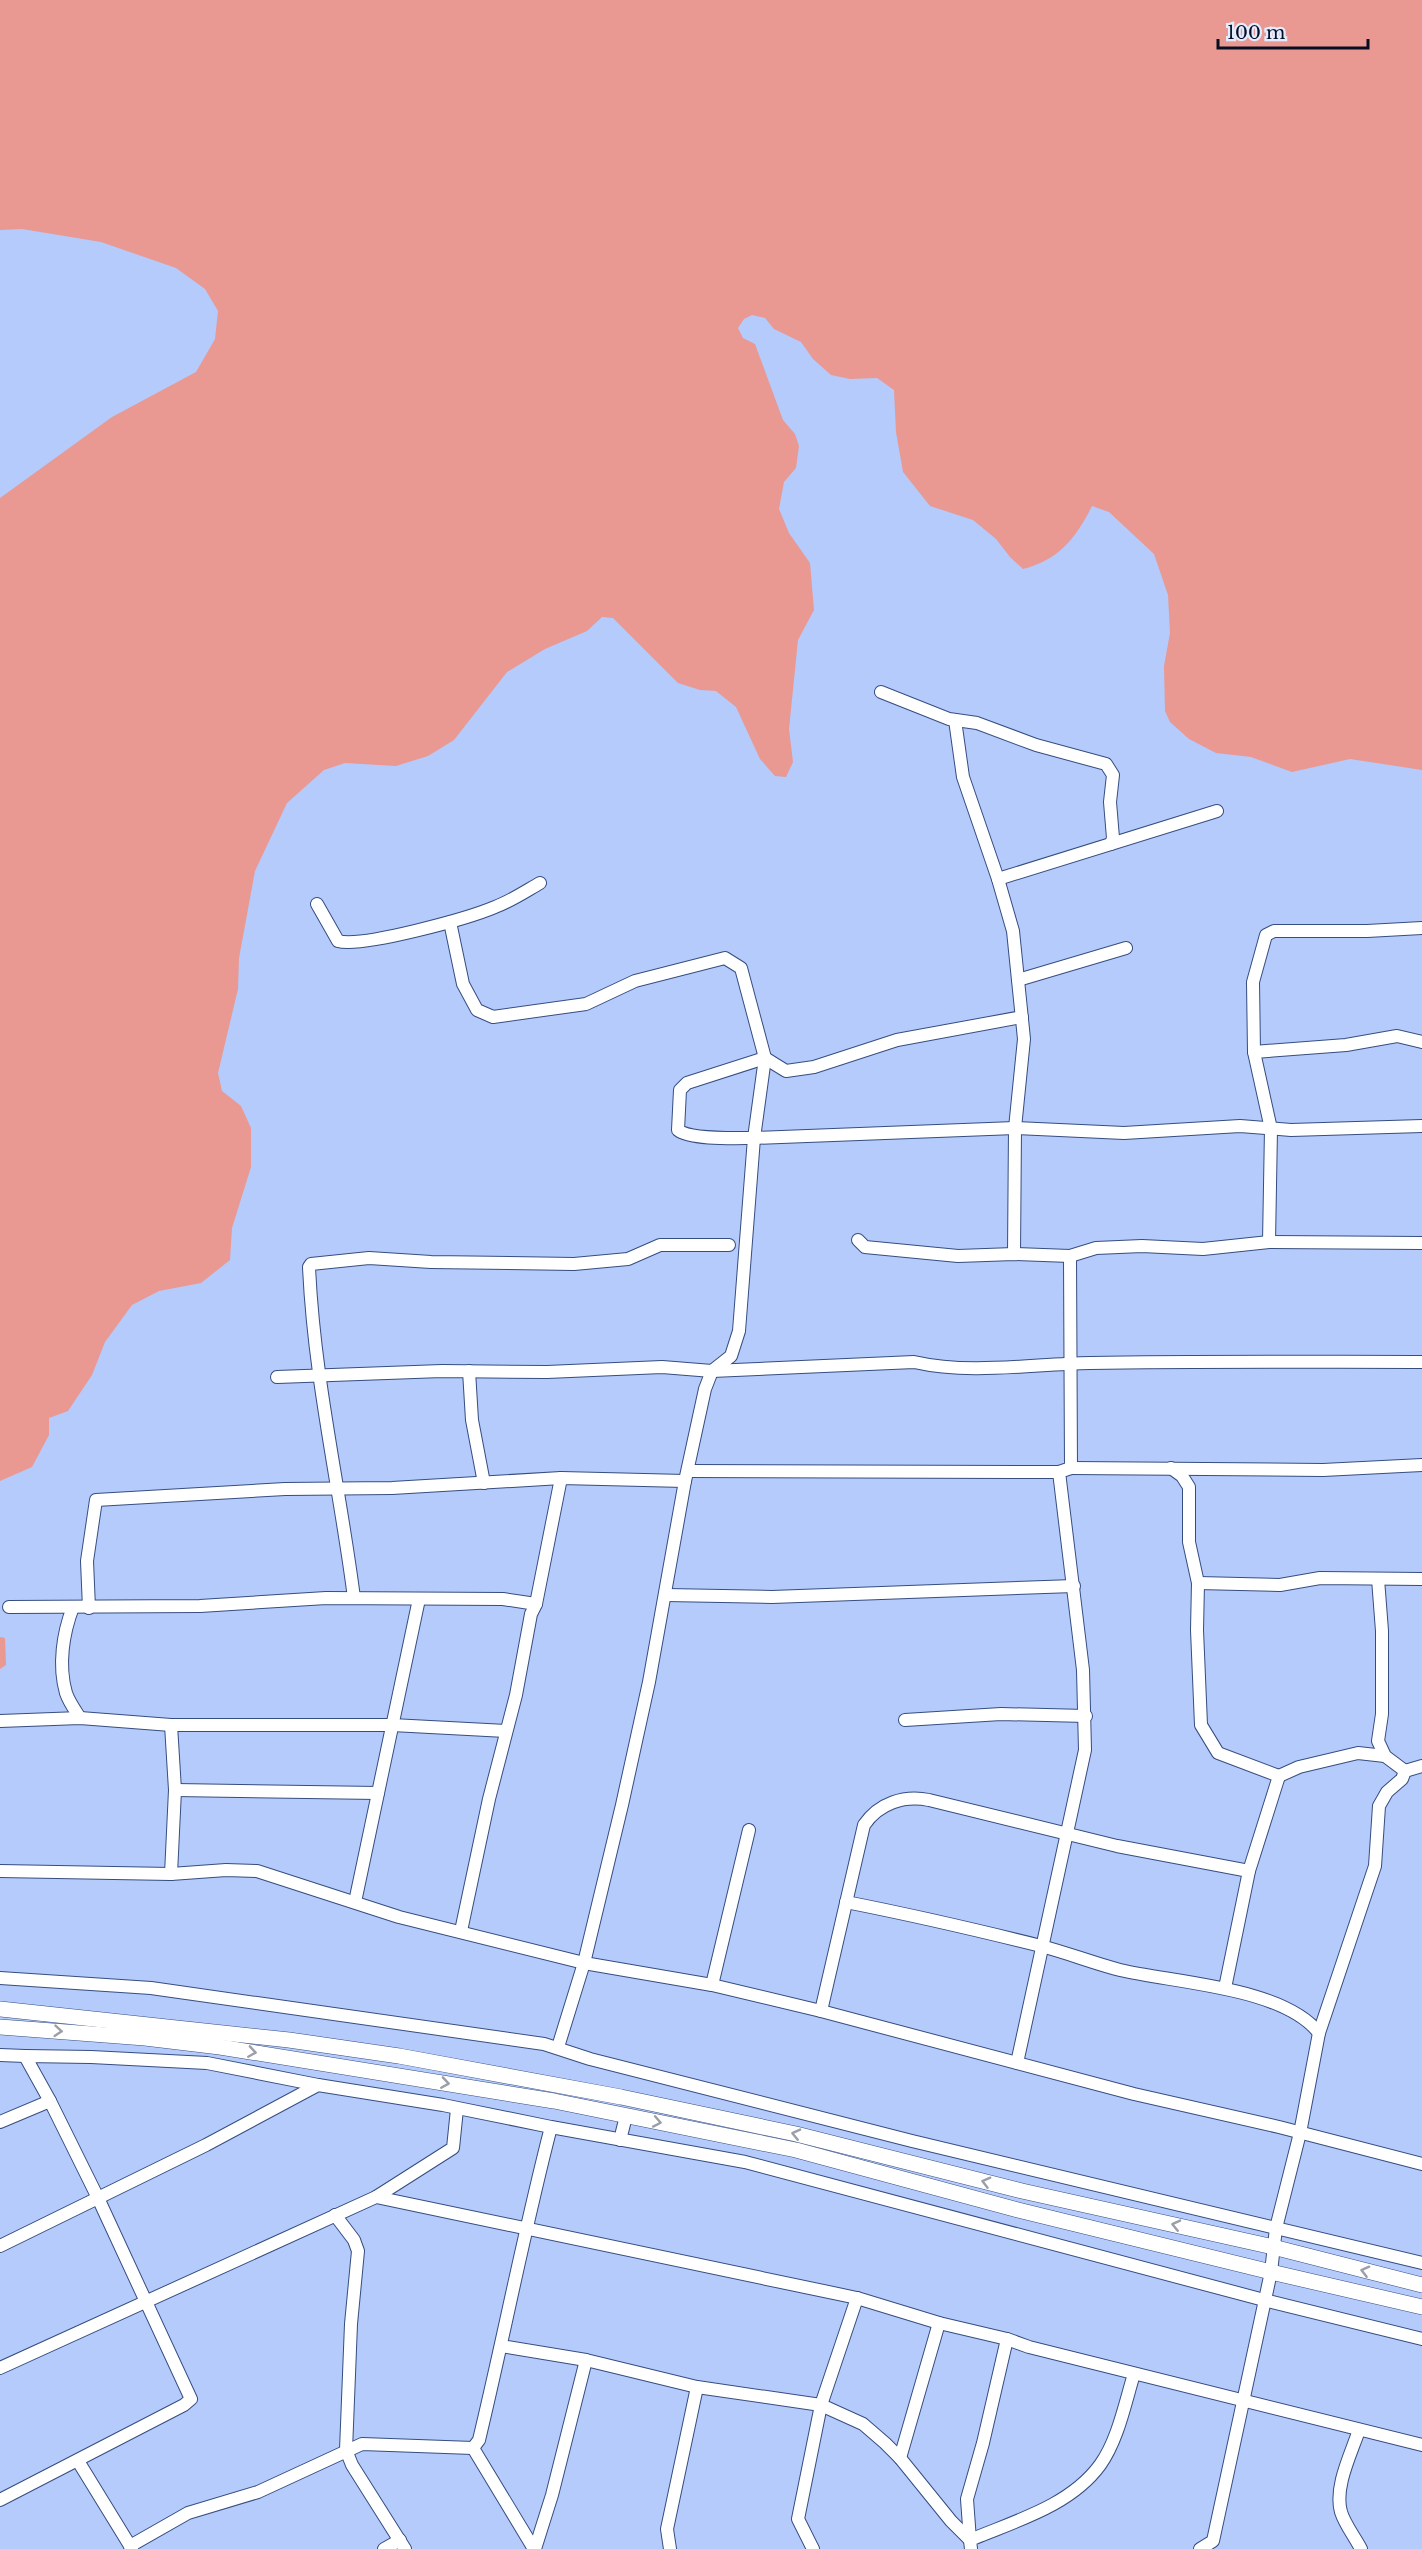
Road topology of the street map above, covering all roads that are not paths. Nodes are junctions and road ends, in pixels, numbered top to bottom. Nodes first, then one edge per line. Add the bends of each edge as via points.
1 (881, 692) dead end
2 (955, 720) junction
3 (1216, 811) dead end
4 (1111, 844) junction
5 (998, 879) junction
6 (540, 883) dead end
7 (317, 904) dead end
8 (450, 922) junction
9 (1422, 928) edge
10 (1126, 948) dead end
11 (1018, 980) junction
12 (1022, 1017) junction
13 (1422, 1042) edge
14 (1254, 1052) junction
15 (765, 1058) junction
16 (1422, 1126) edge
17 (1015, 1128) junction
18 (1271, 1129) junction
19 (754, 1138) junction
20 (858, 1240) dead end
21 (1269, 1242) junction
22 (1422, 1243) edge
23 (729, 1245) dead end
24 (1014, 1254) junction
25 (1071, 1256) junction
26 (1422, 1362) edge
27 (1070, 1364) junction
28 (469, 1371) junction
29 (711, 1371) junction
30 (320, 1375) junction
31 (277, 1377) dead end
32 (1422, 1466) edge
33 (1171, 1468) junction
34 (1065, 1470) junction
35 (687, 1476) junction
36 (561, 1478) junction
37 (484, 1483) junction
38 (338, 1487) junction
39 (1378, 1579) junction
40 (1422, 1579) edge
41 (1198, 1583) junction
42 (1074, 1586) junction
43 (666, 1595) junction
44 (354, 1598) junction
45 (419, 1599) junction
46 (536, 1604) junction
47 (9, 1607) dead end
48 (73, 1608) junction
49 (88, 1608) junction
50 (1086, 1716) junction
51 (80, 1718) junction
52 (904, 1720) dead end
53 (0, 1721) edge
54 (171, 1725) junction
55 (392, 1725) junction
56 (506, 1731) junction
57 (1385, 1756) junction
58 (1422, 1766) edge
59 (1405, 1771) junction
60 (1279, 1776) junction
61 (175, 1790) junction
62 (378, 1793) junction
63 (749, 1830) dead end
64 (1068, 1833) junction
65 (0, 1871) edge
66 (1249, 1871) junction
67 (171, 1874) junction
68 (355, 1902) junction
69 (846, 1902) junction
70 (461, 1931) junction
71 (1044, 1947) junction
72 (584, 1963) junction
73 (0, 1978) edge
74 (712, 1985) junction
75 (1225, 1988) junction
76 (0, 2009) edge
77 (821, 2011) junction
78 (0, 2027) edge
79 (1320, 2033) junction
80 (558, 2047) junction
81 (0, 2055) edge
82 (25, 2056) junction
83 (1017, 2064) junction
84 (318, 2085) junction
85 (50, 2100) junction
86 (457, 2109) junction
87 (626, 2116) junction
88 (0, 2122) edge
89 (550, 2127) junction
90 (1300, 2133) junction
91 (620, 2140) junction
92 (1421, 2160) edge
93 (376, 2197) junction
94 (98, 2198) junction
95 (335, 2215) junction
96 (1276, 2228) junction
97 (525, 2229) junction
98 (0, 2246) edge
99 (1273, 2247) junction
100 (1422, 2263) edge
101 (1271, 2272) junction
102 (1422, 2285) edge
103 (857, 2298) junction
104 (147, 2300) junction
105 (1264, 2300) junction
106 (1422, 2307) edge
107 (939, 2323) junction
108 (1007, 2339) junction
109 (1422, 2339) edge
110 (501, 2346) junction
111 (586, 2360) junction
112 (0, 2367) edge
113 (1134, 2374) junction
114 (697, 2386) junction
115 (1243, 2401) junction
116 (821, 2405) junction
117 (1359, 2430) junction
118 (1422, 2445) edge
119 (473, 2448) junction
120 (346, 2450) junction
121 (900, 2458) junction
122 (78, 2461) junction
123 (0, 2500) edge
124 (402, 2544) edge
125 (971, 2545) edge
126 (1215, 2545) edge
127 (131, 2547) edge
128 (384, 2549) edge
129 (534, 2549) edge
130 (670, 2549) edge
131 (813, 2549) edge
132 (1200, 2549) edge
133 (1362, 2549) edge

1 - 2 street
2 - 4 street via 977,723 1036,745 1106,764 1113,775
2 - 5 street via 963,777
3 - 4 street
4 - 5 street
5 - 11 street via 1013,931
6 - 8 street via 496,907
7 - 8 street via 340,942
8 - 15 street via 463,984 477,1010 493,1017 586,1004 635,981 725,958 741,968
9 - 14 street via 1274,931 1266,935 1253,982
10 - 11 street
11 - 12 street
12 - 15 street via 897,1040 814,1067 786,1071
12 - 17 street via 1024,1039
13 - 14 street via 1397,1036 1346,1045
14 - 18 street
15 - 19 street
15 - 19 street via 687,1083 679,1094 680,1132
16 - 18 street
17 - 18 street via 1124,1133 1240,1126
17 - 19 street
17 - 24 street
18 - 21 street
19 - 29 street via 739,1331 731,1356
20 - 24 street via 865,1247 958,1256
21 - 22 street
21 - 25 street via 1203,1249 1096,1248
23 - 30 street via 660,1245 628,1258 574,1264 431,1263 369,1258 314,1262 309,1267 310,1299
24 - 25 street
25 - 27 street
26 - 27 street
27 - 29 street via 948,1367 914,1362
27 - 34 street
28 - 29 street via 662,1367
28 - 30 street
28 - 37 street via 472,1420
29 - 35 street
30 - 31 street
30 - 38 street
32 - 33 street via 1323,1470
33 - 34 street
33 - 41 street via 1189,1487 1189,1542
34 - 35 street
34 - 42 street
35 - 36 street
35 - 43 street
36 - 37 street
36 - 46 street
37 - 38 street
38 - 44 street
38 - 49 street via 96,1500 87,1561
39 - 40 street
39 - 41 street via 1320,1578 1280,1585
39 - 57 street via 1382,1714 1378,1741
41 - 60 street via 1201,1725 1218,1753
42 - 43 street via 772,1597
42 - 50 street
43 - 72 street
44 - 45 street
44 - 49 street
45 - 46 street via 503,1599
45 - 55 street
46 - 56 street
47 - 48 street
48 - 49 street
48 - 51 street via 63,1641 64,1683
50 - 52 street via 1001,1714
50 - 64 street via 1084,1764
51 - 53 street
51 - 54 street
54 - 55 street
54 - 61 street
55 - 56 street
55 - 62 street
56 - 70 street
57 - 59 street
57 - 60 street via 1358,1753 1299,1767
58 - 59 street
59 - 79 street via 1379,1806 1375,1866
60 - 66 street
61 - 62 street
61 - 67 street
62 - 68 street
63 - 74 street
64 - 66 street
64 - 69 street via 915,1797 900,1799 876,1812 864,1825
64 - 71 street
65 - 67 street
66 - 75 street
67 - 68 street via 257,1870
68 - 70 street
69 - 71 street
69 - 77 street
70 - 72 street
71 - 75 street via 1135,1973
71 - 83 street
72 - 74 street
72 - 80 street
73 - 80 street via 151,1988
74 - 77 street
75 - 79 street via 1296,2013
99 -> 76 main road via 1022,2191 796,2134 621,2097 289,2040
77 - 83 street
78 -> 87 main road via 220,2047
79 - 90 street
80 - 96 street via 590,2059 901,2138
81 - 82 street
82 - 84 street via 207,2064
82 - 85 street
83 - 90 street
84 - 86 street
84 - 94 street
85 - 88 street
85 - 94 street
86 - 89 street
86 - 93 street via 453,2148
87 - 91 street
87 -> 101 main road via 796,2150
89 - 91 street
89 - 97 street
90 - 92 street
90 - 96 street
91 - 105 street via 745,2162
93 - 95 street
93 - 97 street
94 - 98 street
94 - 104 street
95 - 104 street
95 - 120 street via 354,2240 358,2257
96 - 99 street
96 - 100 street
97 - 103 street
97 - 110 street
99 - 101 street
102 -> 99 main road
101 - 105 street
101 - 106 main road
103 - 107 street
103 - 116 street
104 - 112 street
104 - 122 street via 190,2399
105 - 109 street
105 - 115 street
107 - 108 street
107 - 121 street
108 - 113 street
108 - 125 street via 967,2499
110 - 111 street
110 - 119 street via 479,2440
111 - 114 street
111 - 129 street via 552,2495
113 - 115 street
113 - 125 street via 1106,2453 1082,2486
114 - 116 street
114 - 130 street via 667,2529
115 - 117 street
115 - 126 street
116 - 121 street via 862,2424
116 - 131 street via 798,2519
117 - 118 street
117 - 133 street via 1339,2503 1341,2515
119 - 120 street via 366,2444
119 - 129 street
120 - 124 street
120 - 127 street via 258,2492 188,2513
121 - 125 street
122 - 123 street
122 - 127 street
124 - 128 street
126 - 132 street

